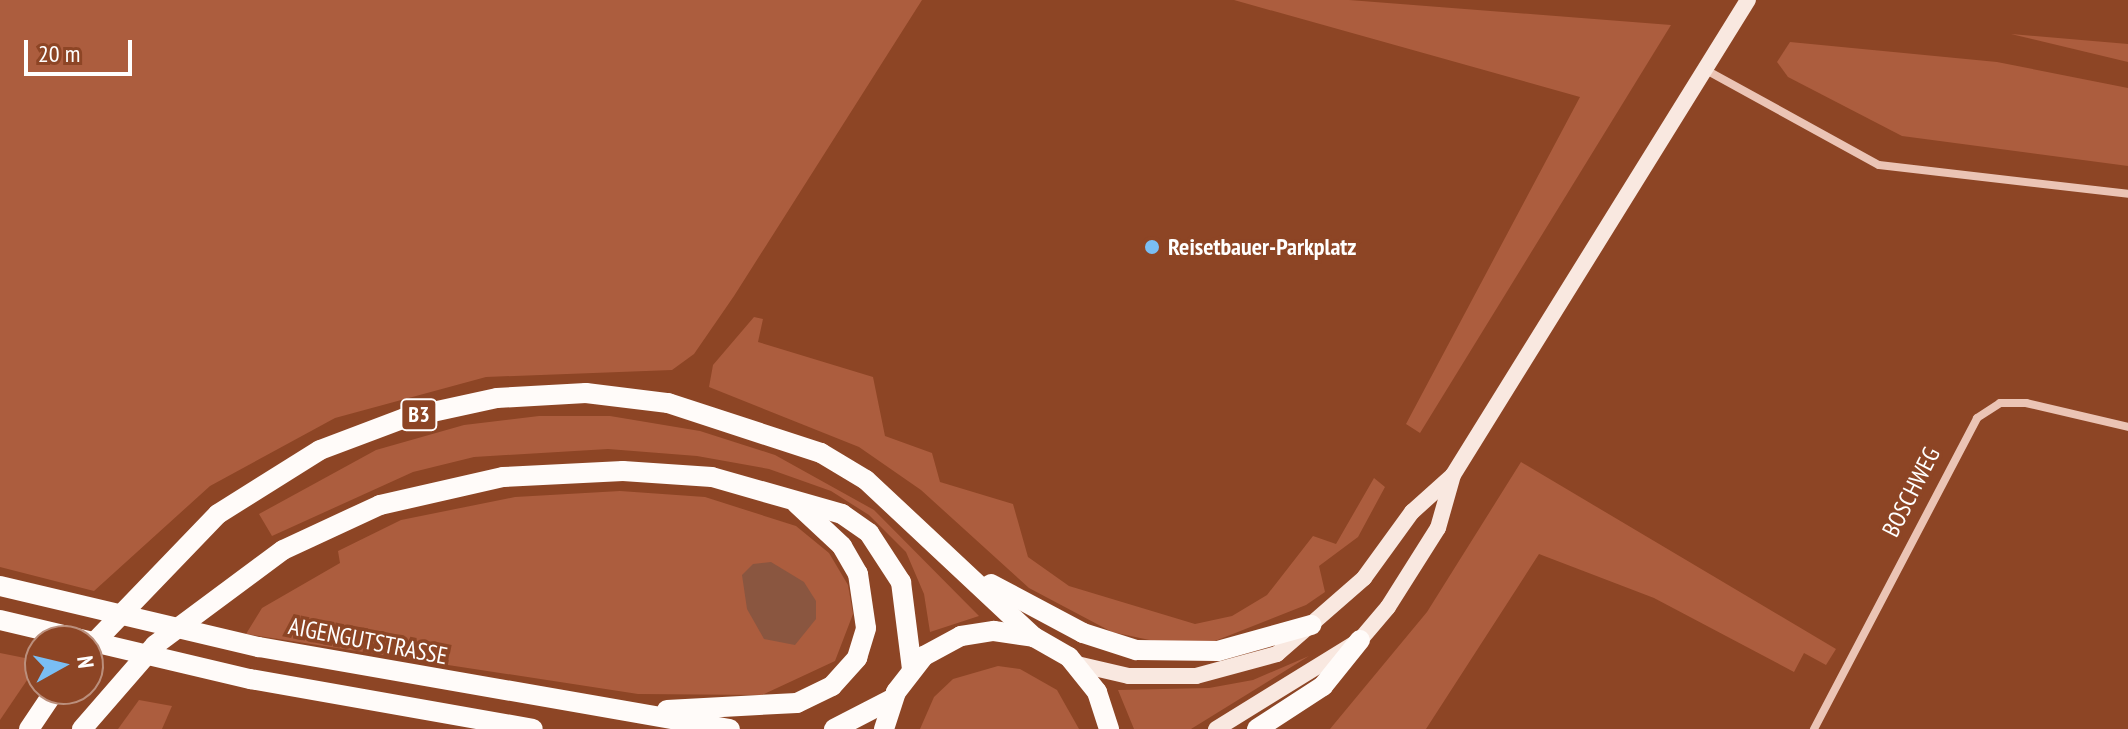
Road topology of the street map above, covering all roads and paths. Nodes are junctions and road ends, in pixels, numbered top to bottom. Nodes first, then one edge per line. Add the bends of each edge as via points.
1 (1748, 0) edge
2 (1706, 70) junction
3 (2128, 194) edge
4 (2128, 427) edge
5 (1453, 475) junction
6 (791, 498) junction
7 (976, 576) junction
8 (0, 586) edge
9 (0, 620) edge
10 (1311, 625) junction
11 (104, 632) edge
12 (1034, 637) junction
13 (1360, 640) junction
14 (1077, 664) junction
15 (912, 669) junction
16 (892, 699) junction
17 (45, 705) edge
18 (643, 711) junction
19 (29, 729) edge
20 (82, 729) edge
21 (533, 729) edge
22 (730, 729) edge
23 (834, 729) edge
24 (884, 729) edge
25 (1109, 729) edge
26 (1216, 729) edge
27 (1257, 729) edge
28 (1814, 729) edge

1 - 2 main road
2 - 3 street via 1879,165
2 - 5 main road
4 - 28 street, BOSCHWEG via 2026,403 2000,403 1977,418
5 - 10 main road via 1412,512 1364,578
5 - 13 main road via 1438,528
6 - 15 main road via 842,514 886,555 901,582
6 - 18 main road via 833,536 858,574 866,628 857,658 832,686 797,703
6 - 20 main road, bridge via 670,473 503,477 380,505 283,550 155,645
7 - 10 main road, B3 via 1114,645 1168,653 1218,651
7 - 11 main road, B3, bridge via 866,480 821,453 696,410 586,393 497,398 405,418 320,450 218,514
7 - 12 main road, B3
8 - 18 main road, AIGENGUTSTRASSE via 259,647
9 - 21 main road via 250,679
10 - 14 main road via 1277,654 1221,672 1129,676
12 - 14 main road, B3
12 - 15 main road, B3 via 994,631 961,636
13 - 26 main road
13 - 27 main road via 1323,686
14 - 25 main road, B3 via 1097,692
15 - 16 main road, B3
16 - 23 main road
16 - 24 main road, B3
17 - 19 main road
18 - 22 main road, AIGENGUTSTRASSE

